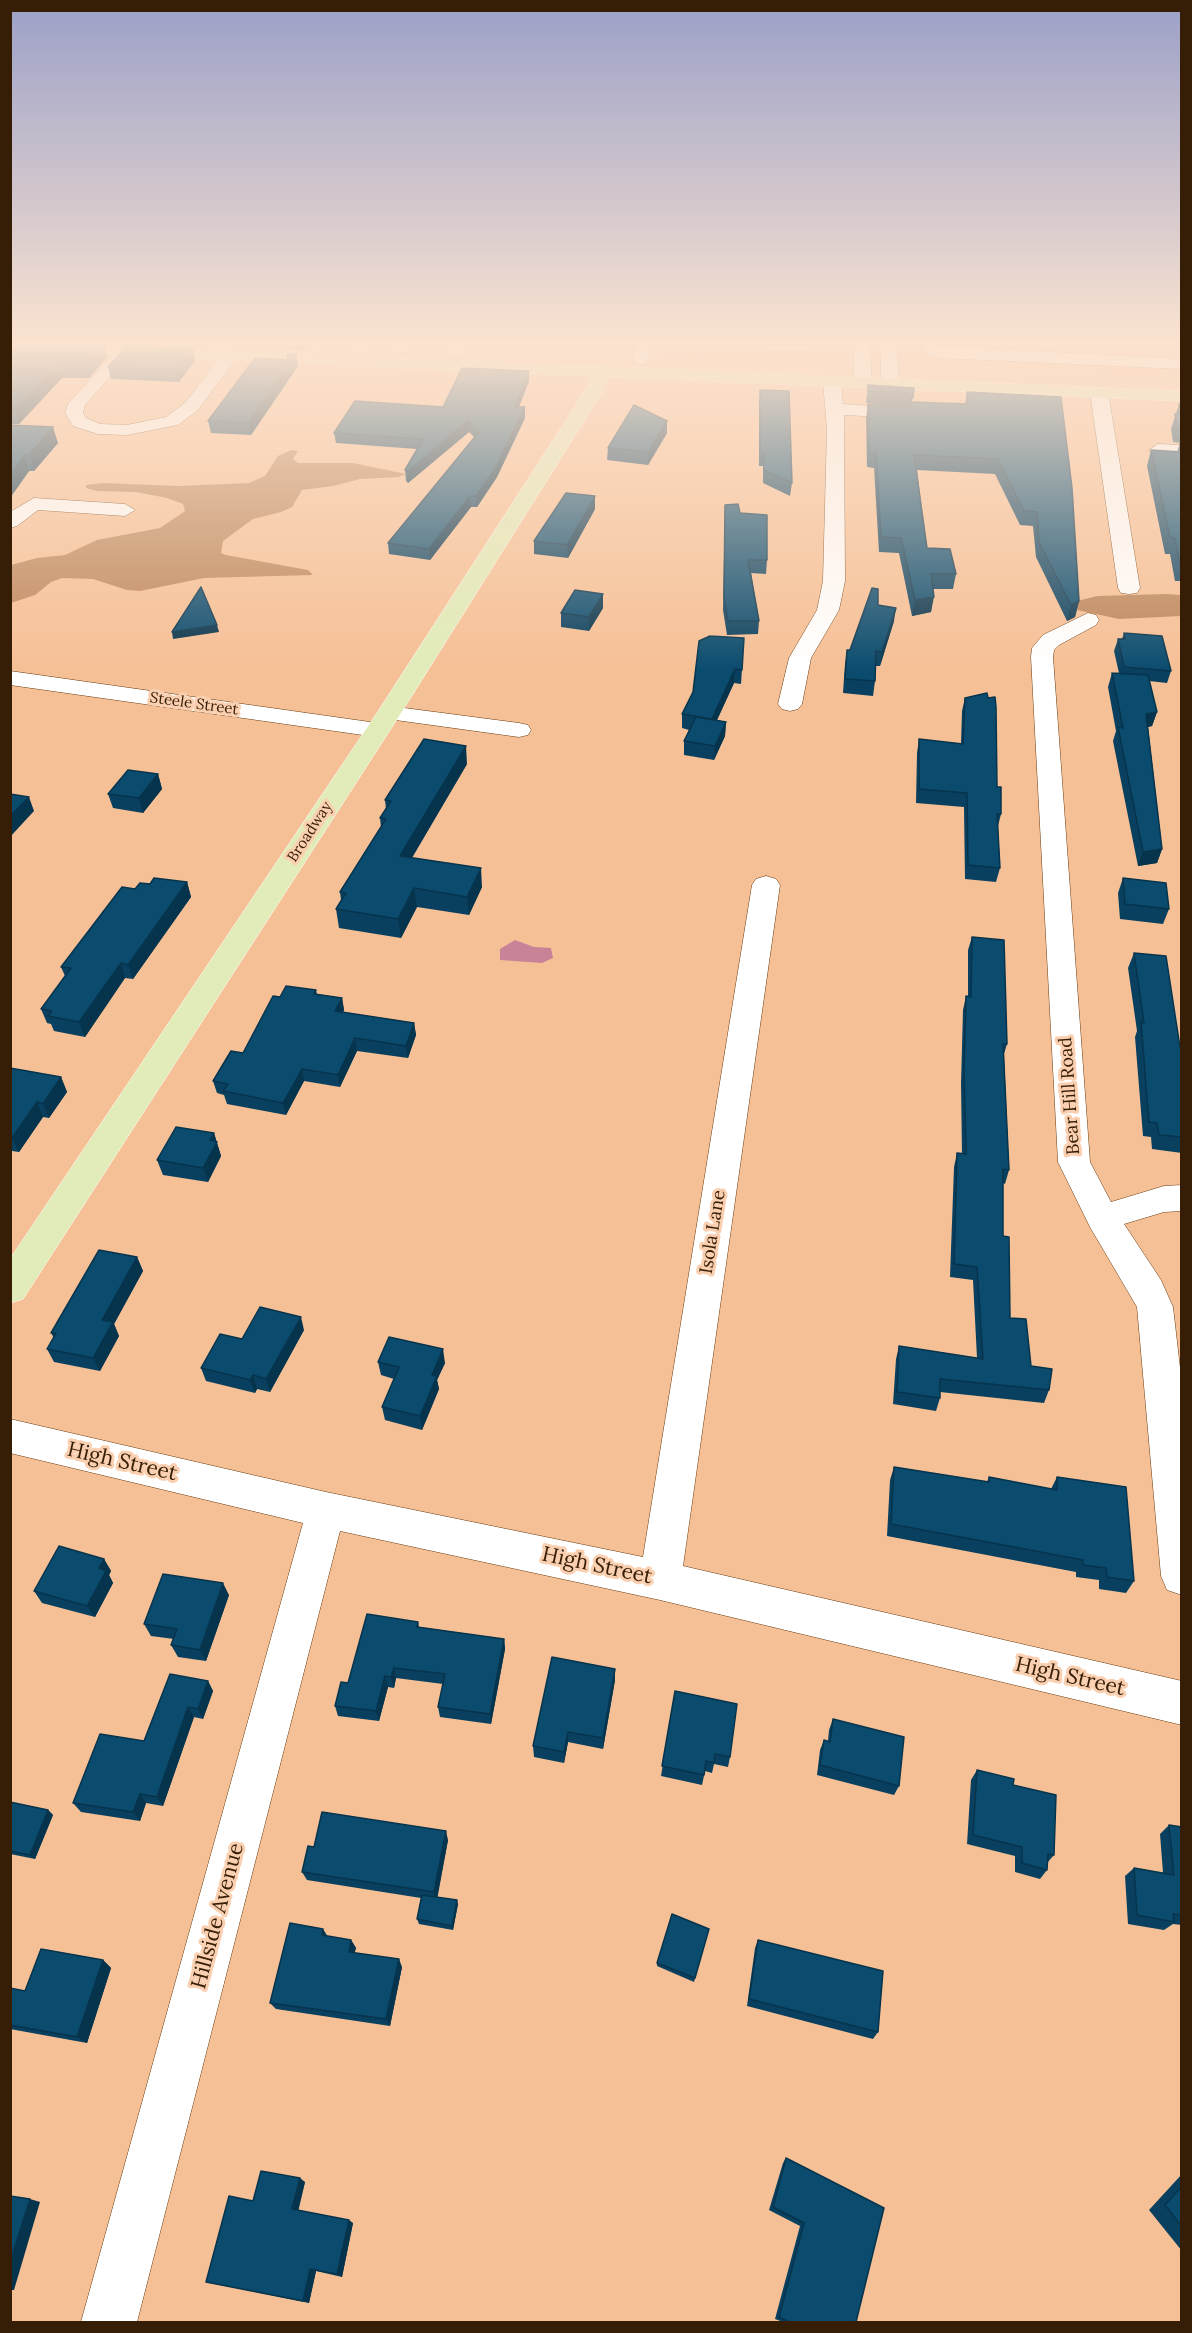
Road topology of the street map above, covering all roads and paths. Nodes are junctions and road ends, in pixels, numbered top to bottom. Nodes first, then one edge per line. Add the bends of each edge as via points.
1 (554, 454) edge
2 (834, 454) edge
3 (1108, 454) edge
4 (125, 510) dead end
5 (10, 522) edge
6 (1129, 588) dead end
7 (1088, 620) dead end
8 (10, 678) edge
9 (790, 704) dead end
10 (383, 722) junction
11 (519, 730) dead end
12 (766, 885) dead end
13 (1182, 1198) edge
14 (1102, 1218) junction
15 (10, 1289) edge
16 (10, 1436) edge
17 (326, 1510) junction
18 (1182, 1576) edge
19 (660, 1580) junction
20 (1182, 1703) edge
21 (109, 2322) edge

1 - 10 main road, Broadway
2 - 9 street via 832,590 825,617 800,658
3 - 6 street
4 - 5 street via 27,497
7 - 14 street, Bear Hill Road via 1051,639 1043,648 1042,657 1074,1162
8 - 10 street, Steele Street
10 - 11 street, Steele Street via 465,714
10 - 15 main road, Broadway
12 - 19 street, Isola Lane
13 - 14 street via 1164,1199
14 - 18 street, Bear Hill Road via 1149,1290 1155,1307
16 - 17 street, High Street
17 - 19 street, High Street
17 - 21 street, Hillside Avenue
19 - 20 street, High Street

